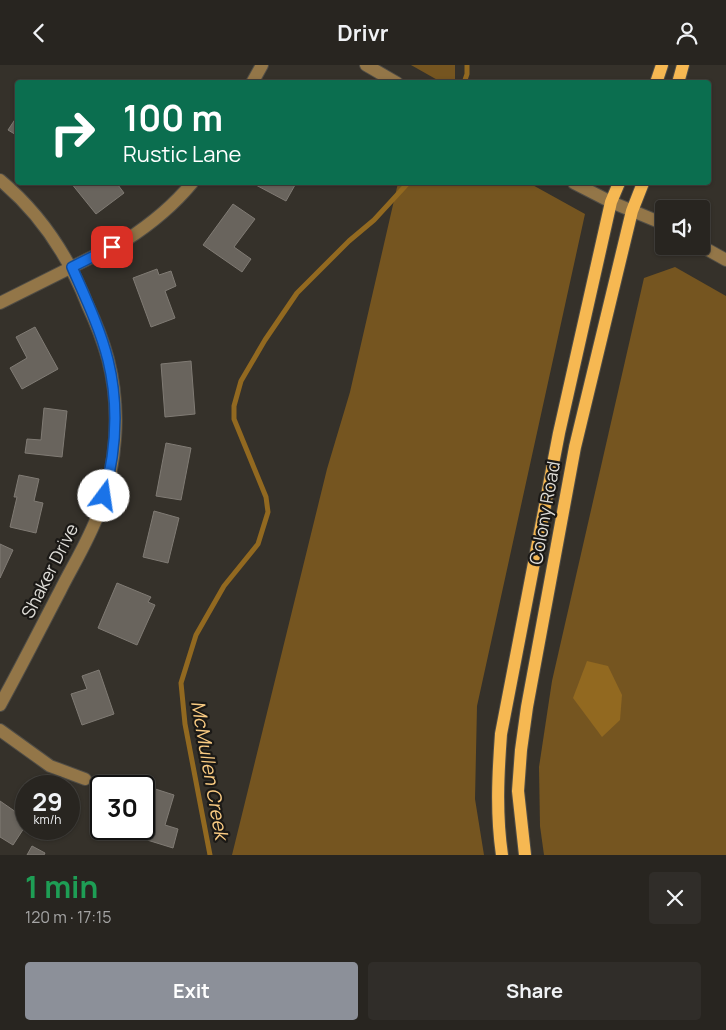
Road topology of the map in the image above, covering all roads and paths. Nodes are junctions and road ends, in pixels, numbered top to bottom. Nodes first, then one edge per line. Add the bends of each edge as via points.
1 (262, 65) edge
2 (366, 65) edge
3 (662, 65) edge
4 (683, 65) edge
5 (254, 80) edge
6 (392, 80) edge
7 (657, 80) edge
8 (679, 80) edge
9 (0, 180) edge
10 (190, 185) edge
11 (578, 185) edge
12 (617, 185) edge
13 (642, 185) edge
14 (611, 202) junction
15 (632, 211) junction
16 (655, 221) edge
17 (710, 251) edge
18 (726, 260) edge
19 (72, 267) junction
20 (0, 303) edge
21 (0, 705) edge
22 (0, 731) edge
23 (85, 779) dead end
24 (502, 855) edge
25 (525, 855) edge

1 - 5 street
2 - 6 street
3 - 7 main road
4 - 8 main road
9 - 19 street, Shaker Drive via 40,220
10 - 19 street via 161,216 142,230
11 - 14 street
12 - 14 main road, Colony Road
13 - 15 main road, Colony Road
14 - 15 street
14 - 24 main road, Colony Road via 559,433 501,734 497,778
15 - 16 street
15 - 25 main road, Colony Road via 574,447 528,699 518,791
17 - 18 street
19 - 20 street
19 - 21 street, Shaker Drive via 108,361 114,393 112,462 92,529
22 - 23 street via 50,766

